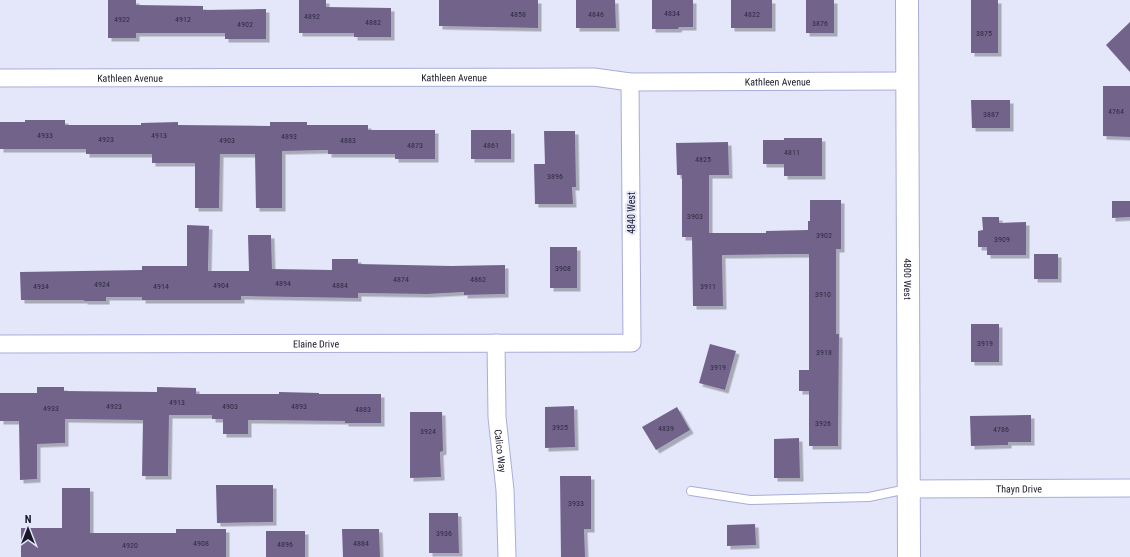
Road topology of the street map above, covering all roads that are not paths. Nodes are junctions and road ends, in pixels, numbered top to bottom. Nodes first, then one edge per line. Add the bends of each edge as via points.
1 (907, 0) edge
2 (0, 78) edge
3 (908, 81) junction
4 (630, 82) junction
5 (0, 344) edge
6 (496, 344) junction
7 (632, 344) joint
8 (1130, 488) edge
9 (908, 489) junction
10 (691, 491) dead end
11 (507, 557) edge
12 (909, 557) edge

1 - 3 main road, 4800 West
2 - 4 street, Kathleen Avenue via 594,77
3 - 4 street, Kathleen Avenue
3 - 9 main road, 4800 West
4 - 7 street, 4840 West
5 - 6 street, Elaine Drive
6 - 7 street, Elaine Drive
6 - 11 street, Calico Way via 497,417 505,485
8 - 9 street, Thayn Drive
9 - 10 lane via 869,497 750,500
9 - 12 main road, 4800 West

